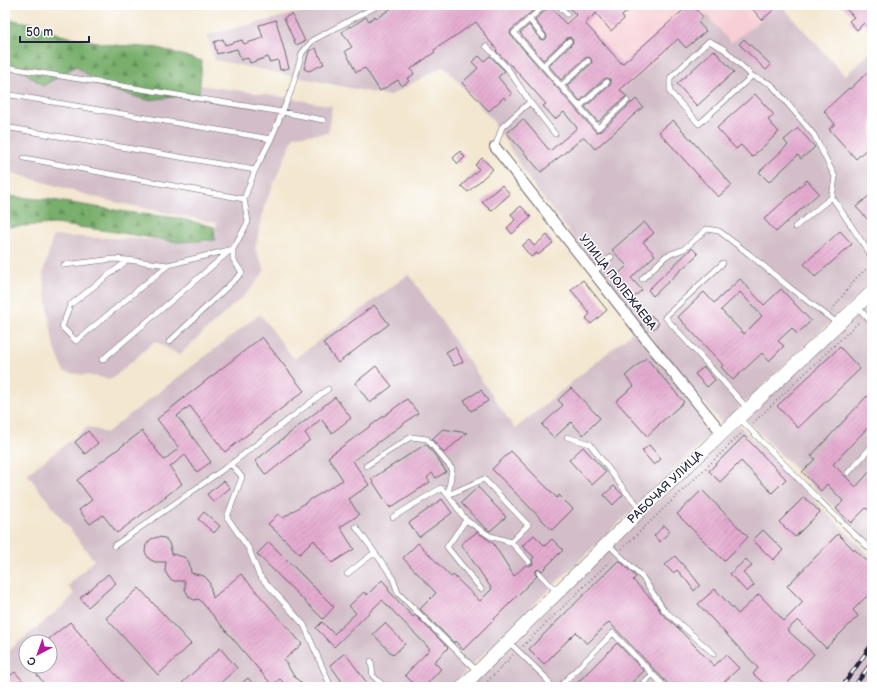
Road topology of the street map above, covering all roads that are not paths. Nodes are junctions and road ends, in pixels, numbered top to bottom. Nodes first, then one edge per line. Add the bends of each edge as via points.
1 (379, 5) edge
2 (545, 5) edge
3 (558, 5) edge
4 (567, 14) dead end
5 (529, 19) junction
6 (543, 36) dead end
7 (569, 41) dead end
8 (486, 46) dead end
9 (588, 61) dead end
10 (542, 66) junction
11 (5, 67) edge
12 (752, 76) junction
13 (606, 82) dead end
14 (561, 86) junction
15 (5, 94) edge
16 (627, 101) dead end
17 (530, 102) junction
18 (579, 107) junction
19 (282, 112) junction
20 (323, 120) dead end
21 (5, 127) edge
22 (555, 134) dead end
23 (270, 139) junction
24 (495, 147) joint
25 (24, 158) dead end
26 (255, 170) junction
27 (832, 197) junction
28 (244, 199) junction
29 (795, 228) dead end
30 (233, 249) junction
31 (611, 257) dead end
32 (872, 257) edge
33 (128, 260) junction
34 (723, 263) dead end
35 (168, 264) junction
36 (64, 265) dead end
37 (594, 272) junction
38 (642, 279) dead end
39 (872, 292) edge
40 (857, 306) junction
41 (832, 320) junction
42 (872, 323) edge
43 (169, 342) dead end
44 (102, 360) dead end
45 (328, 389) dead end
46 (743, 413) junction
47 (722, 433) junction
48 (567, 437) dead end
49 (872, 446) edge
50 (231, 464) junction
51 (366, 466) dead end
52 (848, 473) dead end
53 (448, 495) junction
54 (642, 510) junction
55 (393, 516) dead end
56 (466, 520) junction
57 (356, 527) dead end
58 (511, 542) junction
59 (608, 543) junction
60 (114, 546) dead end
61 (872, 551) edge
62 (374, 553) junction
63 (529, 562) dead end
64 (540, 573) dead end
65 (347, 574) dead end
66 (481, 589) dead end
67 (557, 593) junction
68 (508, 641) junction
69 (714, 654) dead end
70 (371, 661) dead end
71 (478, 672) junction
72 (653, 674) junction
73 (330, 687) edge
74 (385, 687) edge
75 (462, 687) edge
76 (552, 687) edge
77 (559, 687) edge
78 (639, 687) edge
79 (665, 687) edge

1 - 19 lane via 313,40 302,53
2 - 5 lane
3 - 4 lane
5 - 6 lane
5 - 10 lane via 514,33
7 - 10 lane
8 - 17 lane via 508,69
9 - 14 lane
10 - 14 lane
11 - 19 lane
12 - 12 lane via 699,124 670,92 670,78 710,41 724,49
12 - 27 lane via 771,84 814,135 835,177
13 - 18 lane
14 - 18 lane
15 - 23 lane
16 - 18 lane via 598,128
17 - 22 lane
17 - 24 lane via 502,127
19 - 20 lane
19 - 23 lane
21 - 26 lane
23 - 26 lane
24 - 37 street, УЛИЦА ПОЛЕЖАЕВА
25 - 28 lane
26 - 28 lane
27 - 29 lane
27 - 32 lane
28 - 30 lane via 248,222
30 - 35 lane
30 - 43 lane via 233,259 242,273
30 - 44 lane
31 - 37 lane
33 - 35 lane
33 - 35 lane via 70,305 62,327 76,341
33 - 36 lane via 114,259
34 - 46 lane via 665,317
37 - 47 street, УЛИЦА ПОЛЕЖАЕВА
38 - 41 lane via 666,256 684,249 707,229 719,231
39 - 40 street, РАБОЧАЯ УЛИЦА
40 - 41 street, РАБОЧАЯ УЛИЦА
40 - 42 lane
41 - 46 street, РАБОЧАЯ УЛИЦА
45 - 50 lane
46 - 47 street, РАБОЧАЯ УЛИЦА
46 - 61 lane via 748,428
47 - 54 street, РАБОЧАЯ УЛИЦА
48 - 54 lane via 590,444
49 - 52 lane
50 - 60 lane
50 - 73 lane via 242,477 228,517 250,548 259,575 304,625
51 - 53 lane via 411,437 427,439 452,470
53 - 55 lane via 441,488
53 - 56 lane
53 - 58 lane via 484,479 528,525
54 - 59 street, РАБОЧАЯ УЛИЦА
56 - 58 lane via 490,536
56 - 66 lane via 447,547
57 - 62 lane
58 - 63 lane
59 - 67 street, РАБОЧАЯ УЛИЦА
59 - 69 lane via 643,578 664,610
62 - 65 lane
62 - 71 lane via 392,576 398,593
64 - 67 lane
67 - 68 street, РАБОЧАЯ УЛИЦА
68 - 71 street, РАБОЧАЯ УЛИЦА
68 - 76 lane
70 - 74 lane via 373,676
71 - 75 street, РАБОЧАЯ УЛИЦА
72 - 77 lane via 613,633
72 - 78 lane
72 - 79 lane

